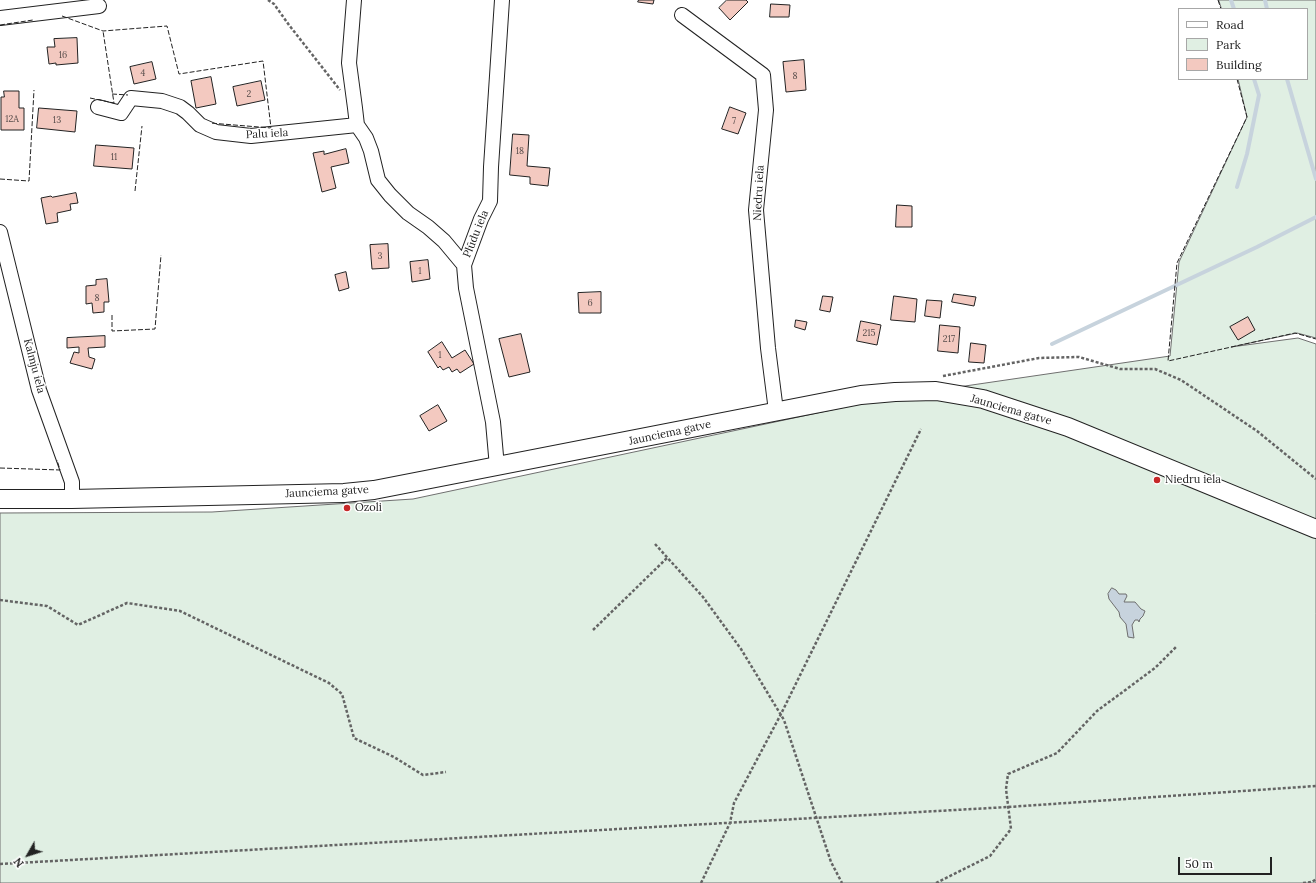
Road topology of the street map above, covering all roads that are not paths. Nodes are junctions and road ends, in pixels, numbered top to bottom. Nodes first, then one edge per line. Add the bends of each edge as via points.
1 (354, 0) edge
2 (502, 0) edge
3 (99, 6) dead end
4 (682, 15) dead end
5 (0, 18) edge
6 (98, 107) dead end
7 (358, 125) junction
8 (0, 232) edge
9 (464, 265) junction
10 (776, 411) junction
11 (497, 467) junction
12 (0, 498) edge
13 (72, 499) junction
14 (1316, 529) edge

1 - 7 street via 349,63
2 - 9 street, Plūdu iela via 490,201
3 - 5 street
4 - 10 street, Niedru iela via 763,75 766,110 756,210
6 - 7 street, Palu iela via 121,113 131,98 162,101 180,107 200,125 216,132 251,136
7 - 9 street via 371,151 378,180 408,213 444,241
8 - 13 street, Kalmju iela via 39,390 72,482
9 - 11 street, Plūdu iela via 466,288 493,422
10 - 11 main road, Jaunciema gatve
10 - 14 main road, Jaunciema gatve via 861,395 895,392 936,391 983,399 1068,427
11 - 13 main road, Jaunciema gatve via 344,494
12 - 13 main road, Jaunciema gatve

